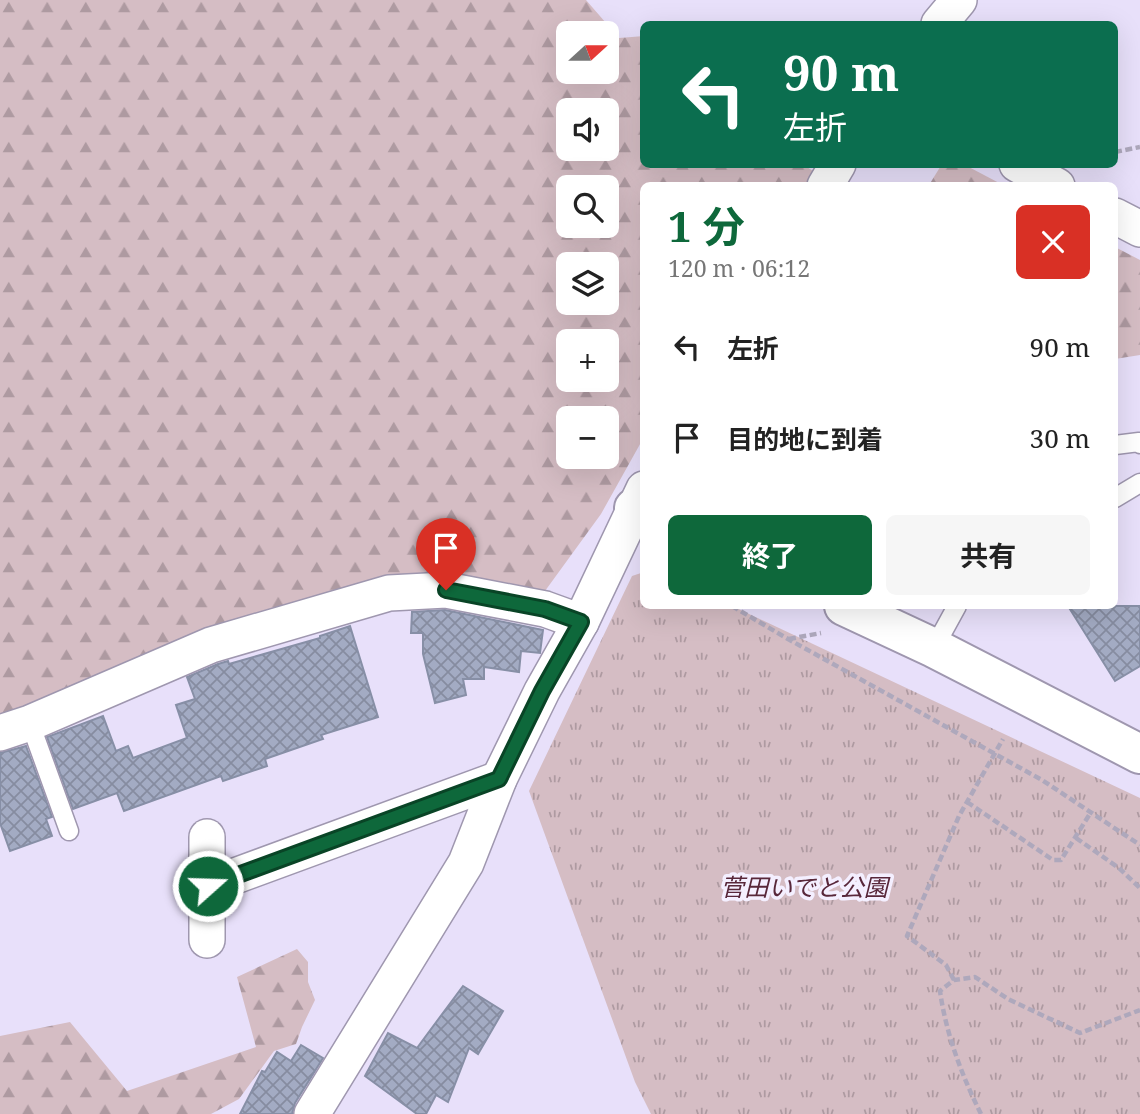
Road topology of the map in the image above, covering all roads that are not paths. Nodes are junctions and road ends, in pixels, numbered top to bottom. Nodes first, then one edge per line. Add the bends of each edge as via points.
1 (959, 0) edge
2 (942, 21) edge
3 (1024, 168) edge
4 (1050, 182) edge
5 (1118, 218) edge
6 (1140, 229) edge
7 (1140, 444) edge
8 (1118, 445) edge
9 (1140, 483) edge
10 (1118, 496) edge
11 (640, 505) edge
12 (850, 609) edge
13 (955, 609) edge
14 (581, 622) junction
15 (934, 648) junction
16 (15, 728) edge
17 (1140, 754) edge
18 (499, 779) junction
19 (69, 831) dead end
20 (207, 837) dead end
21 (208, 886) junction
22 (206, 940) dead end
23 (312, 1114) edge

1 - 2 street
3 - 4 street
5 - 6 street
7 - 8 lane
9 - 10 lane
11 - 14 street
12 - 15 street
13 - 15 lane
14 - 16 street via 545,609 446,590 389,593 211,645
14 - 18 street
15 - 17 street
16 - 19 lane
18 - 21 street
18 - 23 street via 466,863
20 - 21 street
21 - 22 street

